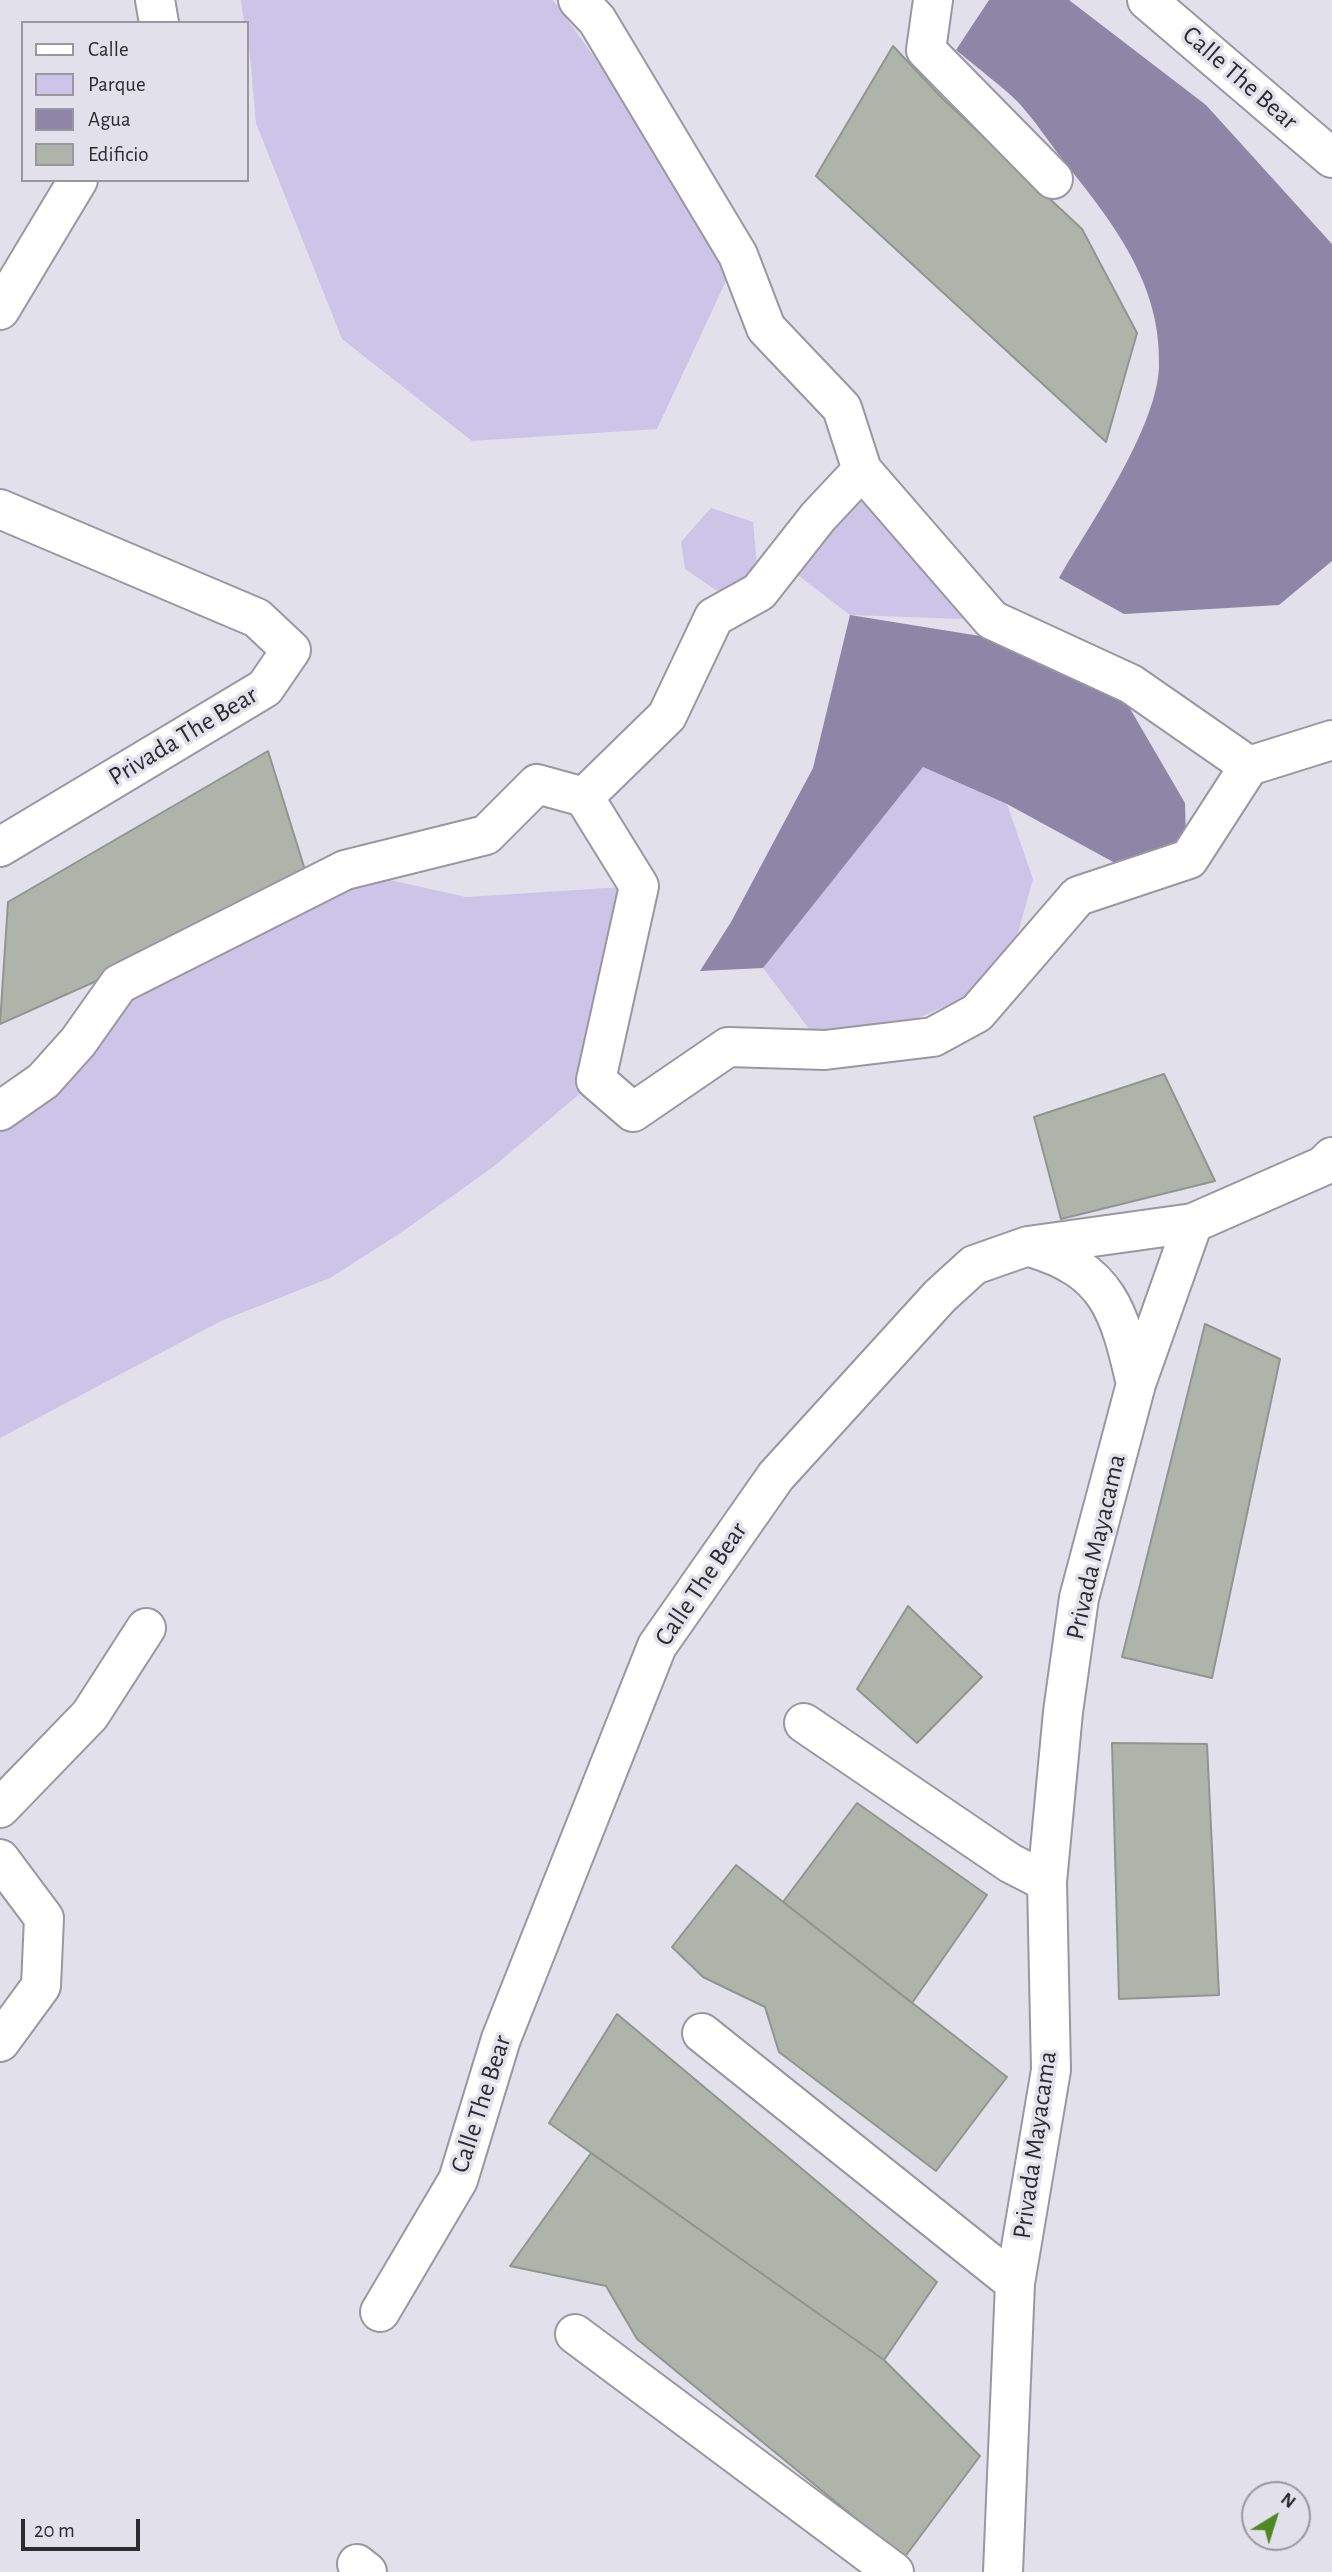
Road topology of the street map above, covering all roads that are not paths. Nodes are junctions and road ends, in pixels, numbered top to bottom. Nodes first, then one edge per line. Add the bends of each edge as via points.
1 (155, 0) edge
2 (578, 0) edge
3 (933, 0) edge
4 (1147, 0) edge
5 (159, 21) edge
6 (1332, 158) edge
7 (1053, 179) dead end
8 (77, 182) edge
9 (0, 310) edge
10 (862, 470) junction
11 (0, 509) edge
12 (1332, 740) edge
13 (1249, 766) junction
14 (584, 797) junction
15 (0, 847) edge
16 (0, 1111) edge
17 (1332, 1157) edge
18 (1193, 1223) junction
19 (1028, 1246) junction
20 (1136, 1384) junction
21 (146, 1628) dead end
22 (804, 1723) dead end
23 (0, 1808) edge
24 (0, 1858) edge
25 (1047, 1882) junction
26 (702, 2033) dead end
27 (0, 2042) edge
28 (1015, 2283) junction
29 (380, 2312) dead end
30 (575, 2334) dead end
31 (894, 2572) edge
32 (1003, 2572) edge

1 - 5 street
2 - 10 street via 597,20 738,255 766,328 842,408
3 - 7 street via 926,50
4 - 6 street, Calle The Bear
8 - 9 street
10 - 13 street via 992,620 1131,684
10 - 14 street via 759,592 714,617 667,716
11 - 15 street, Privada The Bear via 257,618 291,650 265,688
12 - 13 street
13 - 14 street via 1189,859 1078,896 977,1013 933,1037 825,1050 728,1047 633,1112 596,1080 639,887
14 - 16 street via 537,784 486,835 345,870 119,984 43,1081
17 - 18 street, Calle The Bear via 1323,1166
18 - 19 street, Calle The Bear
18 - 20 street, Privada Mayacama
19 - 20 street via 1065,1257 1101,1288 1122,1322
19 - 29 street, Calle The Bear via 974,1265 940,1296 776,1476 657,1646 501,2039 458,2180
20 - 25 street, Privada Mayacama via 1079,1598
21 - 23 street via 90,1715
22 - 25 street via 1010,1863
24 - 27 street via 44,1918 41,1986
25 - 28 street, Privada Mayacama via 1051,2070
26 - 28 street, Privada Mayacama
28 - 32 street, Privada Mayacama
30 - 31 street

